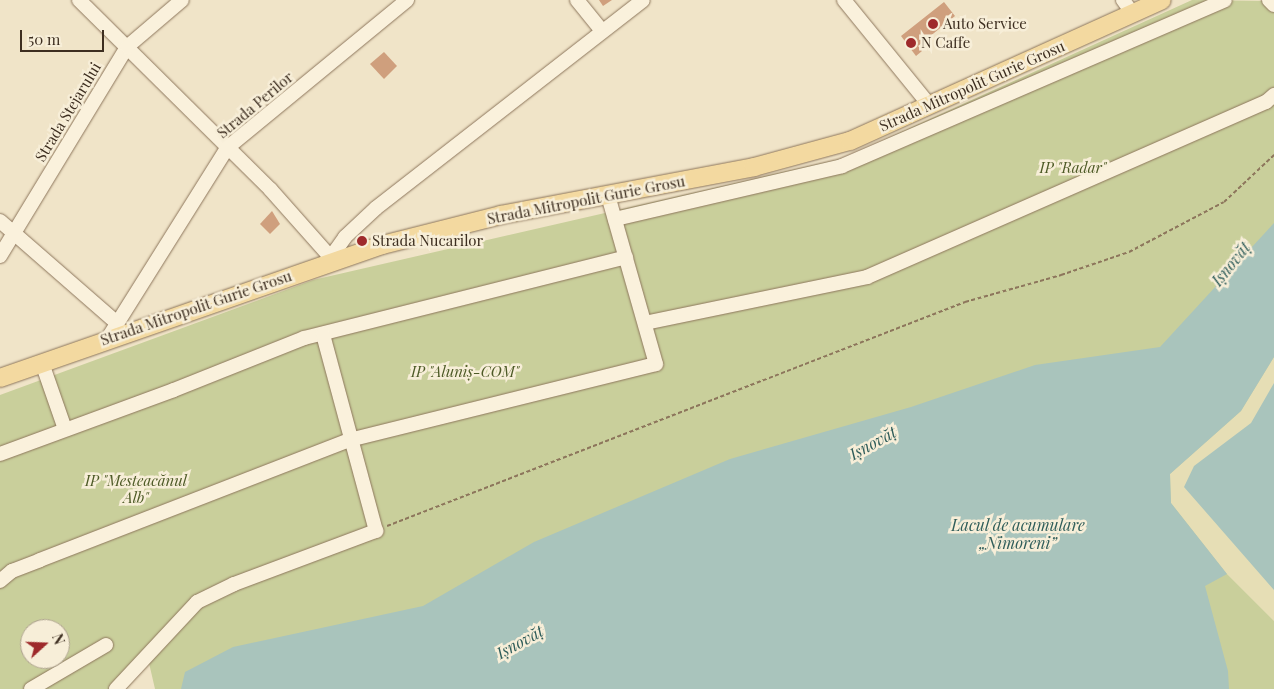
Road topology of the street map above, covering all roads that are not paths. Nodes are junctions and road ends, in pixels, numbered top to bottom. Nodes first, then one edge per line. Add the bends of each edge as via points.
1 (79, 0) edge
2 (182, 0) edge
3 (407, 0) edge
4 (577, 0) edge
5 (643, 0) edge
6 (844, 0) edge
7 (1162, 0) edge
8 (1225, 0) edge
9 (1269, 0) edge
10 (1274, 5) edge
11 (1128, 7) edge
12 (602, 31) junction
13 (127, 47) junction
14 (1274, 95) edge
15 (930, 106) junction
16 (227, 148) junction
17 (608, 195) junction
18 (615, 219) junction
19 (0, 221) edge
20 (13, 234) junction
21 (0, 256) edge
22 (626, 257) junction
23 (334, 261) junction
24 (645, 323) junction
25 (113, 330) junction
26 (323, 334) junction
27 (42, 363) junction
28 (0, 378) edge
29 (66, 430) junction
30 (349, 440) junction
31 (0, 454) edge
32 (0, 581) edge
33 (106, 645) dead end
34 (31, 689) edge
35 (116, 689) edge

1 - 13 street
2 - 13 street, Strada Stejarului
3 - 16 street, Strada Perilor
4 - 12 street
5 - 12 street
6 - 15 street
7 - 11 main road, Strada Mitropolit Gurie Grosu
8 - 18 street via 842,166
9 - 10 street
11 - 15 main road, Strada Mitropolit Gurie Grosu
12 - 23 street via 376,208 345,237 336,250
13 - 16 street
13 - 20 street, Strada Stejarului
14 - 24 street via 1266,102 867,277
15 - 17 main road, Strada Mitropolit Gurie Grosu via 850,141 754,168
16 - 23 street via 270,189
16 - 25 street, Strada Perilor
17 - 18 street
17 - 23 main road, Strada Mitropolit Gurie Grosu via 501,215
18 - 22 street
19 - 20 street
20 - 21 street, Strada Stejarului
20 - 25 street
22 - 24 street
22 - 26 street
23 - 25 main road, Strada Mitropolit Gurie Grosu
24 - 30 street via 656,364
25 - 27 main road, Strada Mitropolit Gurie Grosu
26 - 29 street via 304,338
26 - 30 street
27 - 28 main road, Strada Mitropolit Gurie Grosu
27 - 29 street
29 - 31 street
30 - 32 street via 40,560
30 - 35 street via 376,531 234,584 197,602
33 - 34 street

